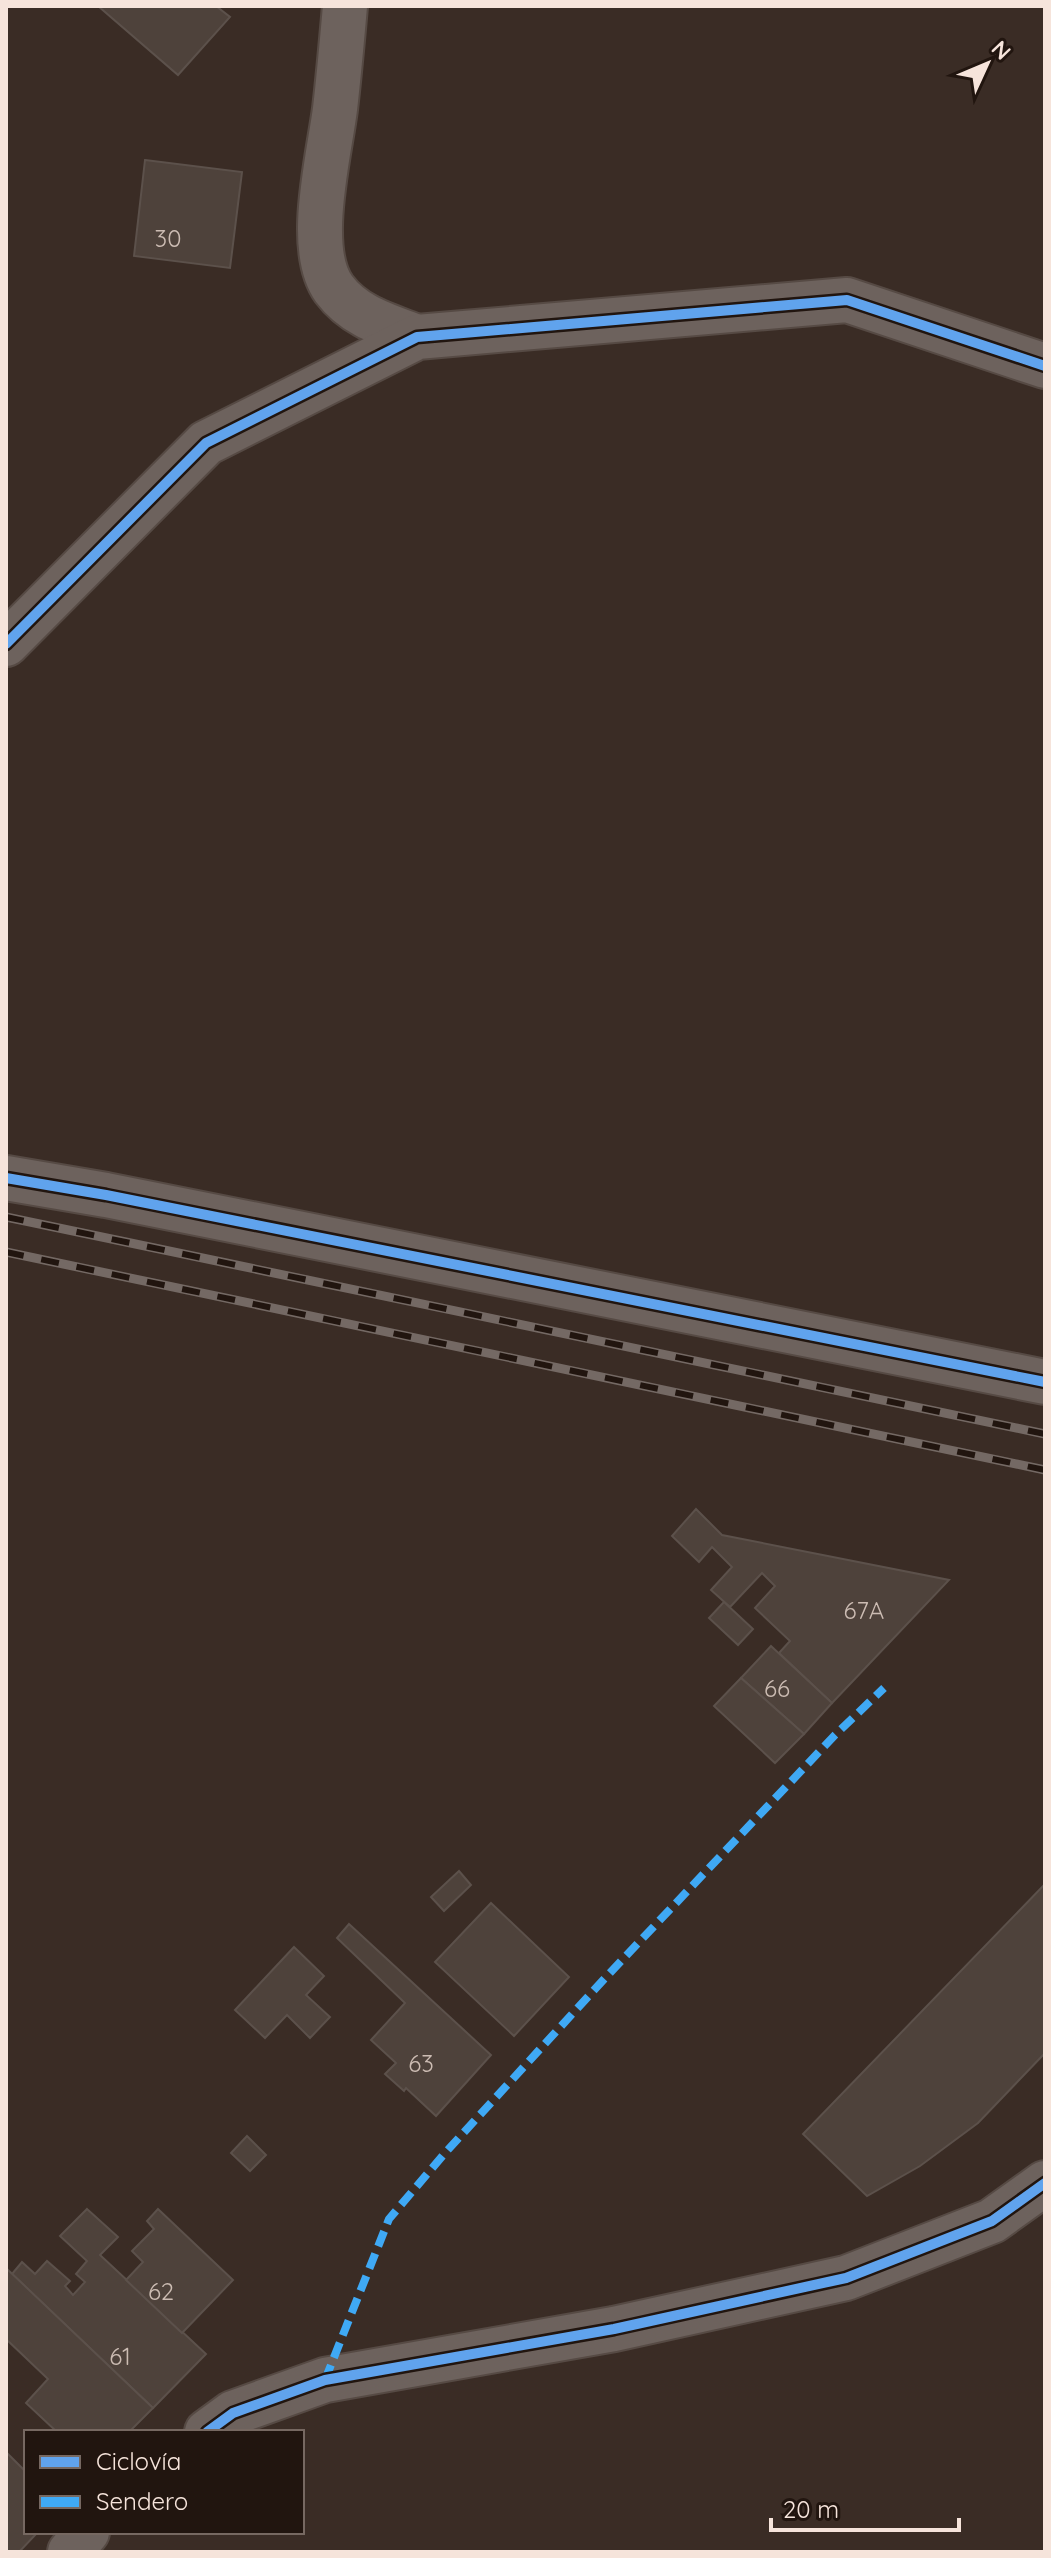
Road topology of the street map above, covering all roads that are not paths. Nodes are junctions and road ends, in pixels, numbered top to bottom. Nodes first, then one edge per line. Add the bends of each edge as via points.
1 (345, 6) edge
2 (417, 337) junction
3 (1045, 366) edge
4 (6, 644) edge
5 (6, 1178) edge
6 (1045, 1382) edge
7 (1045, 2183) edge
8 (210, 2430) edge
9 (85, 2534) edge
10 (70, 2552) edge

1 - 2 street via 320,210 323,260 332,286 348,306
2 - 3 street via 847,300
2 - 4 street via 206,443
5 - 6 street
7 - 8 street via 992,2221 846,2278 614,2329 325,2380 233,2413
9 - 10 street

